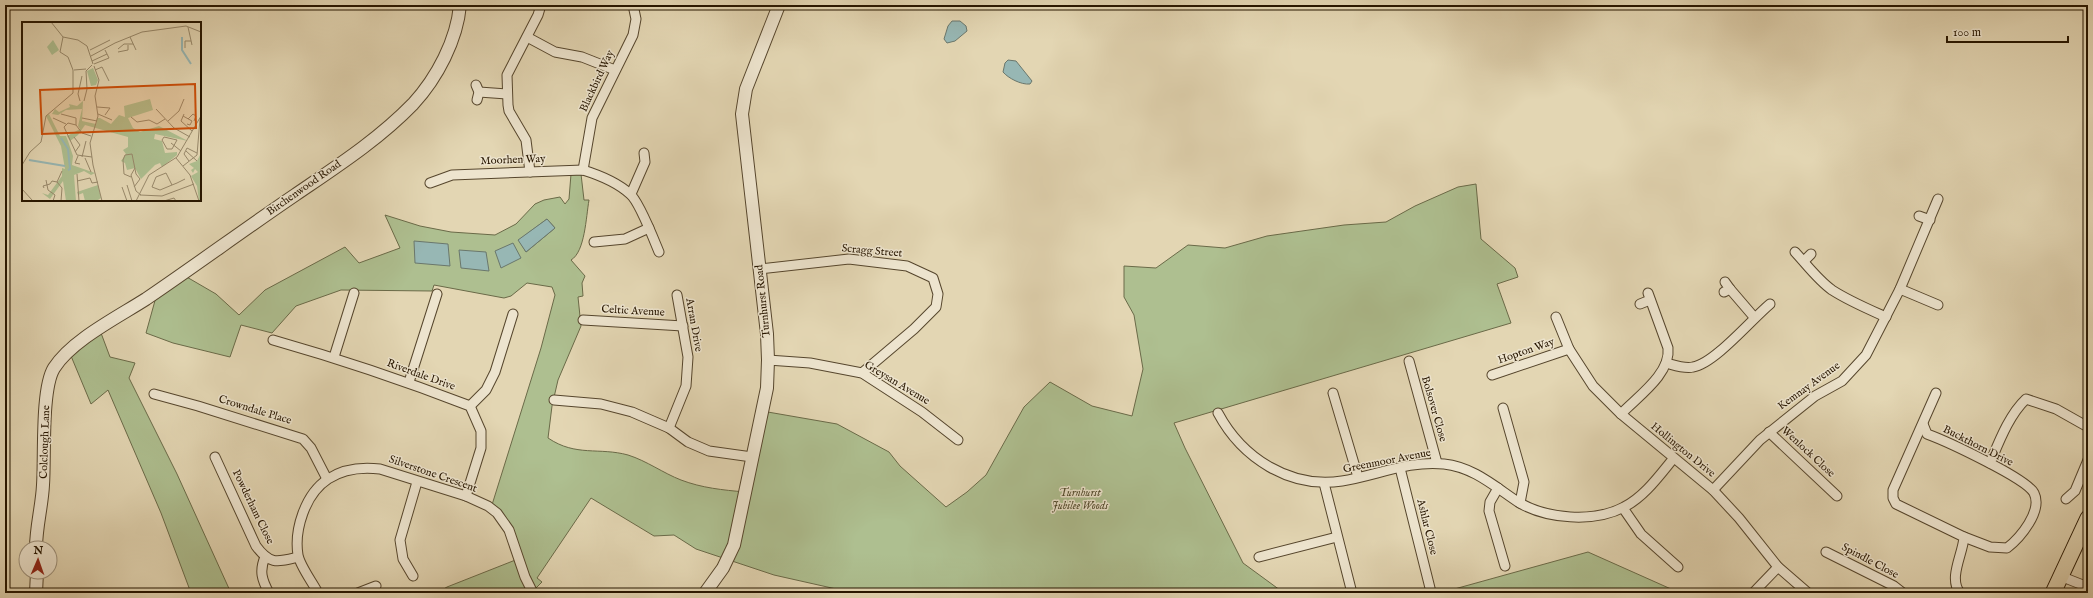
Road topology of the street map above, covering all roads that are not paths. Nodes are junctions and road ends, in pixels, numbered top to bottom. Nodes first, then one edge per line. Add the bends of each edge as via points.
1 (460, 5) edge
2 (541, 5) edge
3 (633, 5) edge
4 (779, 5) edge
5 (527, 38) junction
6 (615, 70) junction
7 (477, 92) dead end
8 (507, 94) junction
9 (648, 159) dead end
10 (442, 168) dead end
11 (583, 170) junction
12 (530, 172) junction
13 (445, 177) junction
14 (430, 183) dead end
15 (631, 194) junction
16 (1938, 199) dead end
17 (1919, 216) dead end
18 (1930, 220) junction
19 (649, 228) junction
20 (594, 242) dead end
21 (659, 252) dead end
22 (1795, 252) dead end
23 (1811, 254) dead end
24 (1804, 262) junction
25 (759, 269) junction
26 (1727, 288) dead end
27 (1900, 289) junction
28 (354, 293) dead end
29 (437, 294) dead end
30 (677, 295) dead end
31 (1640, 304) dead end
32 (1770, 304) dead end
33 (1938, 304) dead end
34 (513, 314) dead end
35 (1556, 317) dead end
36 (1754, 317) junction
37 (1886, 317) junction
38 (583, 320) dead end
39 (683, 326) junction
40 (273, 340) dead end
41 (74, 345) joint
42 (1569, 349) junction
43 (334, 357) junction
44 (768, 360) junction
45 (1409, 362) dead end
46 (1666, 363) junction
47 (862, 373) junction
48 (1492, 375) dead end
49 (409, 382) junction
50 (1936, 393) dead end
51 (154, 394) dead end
52 (554, 400) dead end
53 (1326, 403) dead end
54 (470, 406) junction
55 (1503, 408) dead end
56 (1218, 413) dead end
57 (1621, 414) junction
58 (1922, 424) junction
59 (2088, 427) edge
60 (669, 428) junction
61 (1769, 432) junction
62 (958, 440) dead end
63 (215, 457) dead end
64 (752, 457) junction
65 (1673, 459) junction
66 (2088, 460) edge
67 (1437, 463) junction
68 (1990, 463) junction
69 (1400, 468) junction
70 (1358, 477) junction
71 (327, 479) junction
72 (418, 482) junction
73 (1324, 483) junction
74 (1498, 488) junction
75 (1830, 489) junction
76 (1713, 490) junction
77 (466, 496) junction
78 (1837, 496) dead end
79 (1824, 497) dead end
80 (2066, 499) dead end
81 (1520, 502) junction
82 (1623, 508) junction
83 (2088, 518) edge
84 (1337, 537) junction
85 (1964, 537) junction
86 (36, 540) edge
87 (1826, 552) dead end
88 (265, 557) junction
89 (298, 557) junction
90 (1259, 557) dead end
91 (1505, 566) dead end
92 (1678, 567) dead end
93 (1778, 567) junction
94 (413, 576) dead end
95 (2060, 576) junction
96 (37, 580) edge
97 (376, 586) dead end
98 (2088, 588) edge
99 (1431, 592) dead end
100 (1956, 592) edge
101 (36, 593) edge
102 (269, 593) edge
103 (318, 593) edge
104 (358, 593) edge
105 (533, 593) edge
106 (705, 593) edge
107 (1352, 593) edge
108 (1753, 593) edge
109 (1808, 593) edge
110 (1903, 593) edge
111 (2053, 593) edge

1 - 41 street, Birchenwood Road via 459,16 444,60 429,83 413,104 368,144
2 - 5 street
3 - 6 street, Blackbird Way via 636,19 633,35
4 - 25 street, Turnhurst Road via 746,89 742,114
5 - 6 street via 555,52 582,57
5 - 8 street via 507,75
6 - 11 street, Blackbird Way via 592,118
7 - 8 street
8 - 12 street via 509,111 526,140
9 - 15 street
10 - 13 street
11 - 12 street, Moorhen Way
11 - 15 street
12 - 13 street, Moorhen Way
13 - 14 street, Moorhen Way
15 - 19 street
16 - 18 street, Kemnay Avenue
17 - 18 street
18 - 27 street, Kemnay Avenue
19 - 20 street via 624,238
19 - 21 street
22 - 24 street
23 - 24 street
24 - 37 street via 1832,290
25 - 44 street, Turnhurst Road
25 - 47 street, Scragg Street via 849,259 907,266 933,278 938,294 936,307
26 - 36 street
27 - 33 street
27 - 37 street, Kemnay Avenue
28 - 43 street
29 - 49 street
30 - 39 street, Arran Drive
31 - 46 street via 1649,297 1668,348 1669,356
32 - 36 street
34 - 54 street via 495,372 486,390
35 - 42 street, Hollington Drive
36 - 46 street via 1705,363 1683,367
37 - 61 street, Kemnay Avenue via 1866,354 1842,381 1815,396
38 - 39 street, Celtic Avenue
39 - 60 street, Arran Drive via 688,357 686,386
40 - 43 street, Riverdale Drive
41 - 86 street, Colclough Lane via 53,369 48,383 43,487
42 - 48 street, Hopton Way
42 - 57 street, Hollington Drive via 1593,386
43 - 49 street, Riverdale Drive
44 - 47 street, Greysan Avenue via 810,363
44 - 64 street, Turnhurst Road via 767,388
45 - 67 street, Bolsover Close
46 - 57 street via 1658,376
47 - 62 street, Greysan Avenue via 922,412
49 - 54 street, Riverdale Drive
50 - 58 street, Buckthorn Drive
51 - 71 street, Crowndale Place via 303,439 311,448
52 - 60 street via 601,404 632,412
53 - 70 street via 1335,397
54 - 77 street via 481,431 481,448
55 - 81 street via 1510,422 1524,482
56 - 73 street, Greenmoor Avenue via 1236,440 1267,466 1301,480
57 - 65 street, Hollington Drive
58 - 68 street, Buckthorn Drive via 1927,434
58 - 85 street, Buckthorn Drive via 1893,490 1893,498 1896,504
59 - 68 street via 2056,409 2026,399 2008,424
60 - 64 street via 688,442 709,451
61 - 75 street, Wenlock Close
61 - 76 street, Kemnay Avenue
63 - 88 street, Powderham Close via 256,546
64 - 106 street, Turnhurst Road via 734,545 723,568
65 - 76 street, Hollington Drive
65 - 82 street, Greenmoor Avenue via 1641,494
66 - 80 street via 2075,491
67 - 69 street, Greenmoor Avenue
67 - 74 street, Greenmoor Avenue via 1466,468
68 - 85 street, Buckthorn Drive via 2029,487 2036,503 2027,528 2007,548 1990,547
69 - 70 street, Greenmoor Avenue
69 - 99 street, Ashlar Close
70 - 73 street, Greenmoor Avenue
71 - 72 street, Silverstone Crescent via 354,469 380,468
71 - 89 street, Silverstone Crescent via 314,493 302,517
72 - 77 street, Silverstone Crescent
72 - 94 street via 400,540 403,559
73 - 84 street
74 - 81 street, Greenmoor Avenue
74 - 91 street via 1490,502 1489,511 1505,549
75 - 78 street, Wenlock Close
75 - 79 street, Wenlock Close
76 - 93 street, Hollington Drive
77 - 105 street, Silverstone Crescent via 488,506 501,518 512,538
81 - 82 street, Greenmoor Avenue via 1546,513 1564,516 1593,516
82 - 92 street via 1641,534
83 - 95 main road
84 - 90 street via 1270,549
84 - 107 street
85 - 100 street via 1956,574
87 - 110 street, Spindle Close
88 - 89 street, Powderham Close via 276,561
88 - 102 street via 261,574
89 - 103 street
93 - 108 street
93 - 109 street, Hollington Drive
95 - 98 street
95 - 111 main road
96 - 101 street
97 - 104 street

